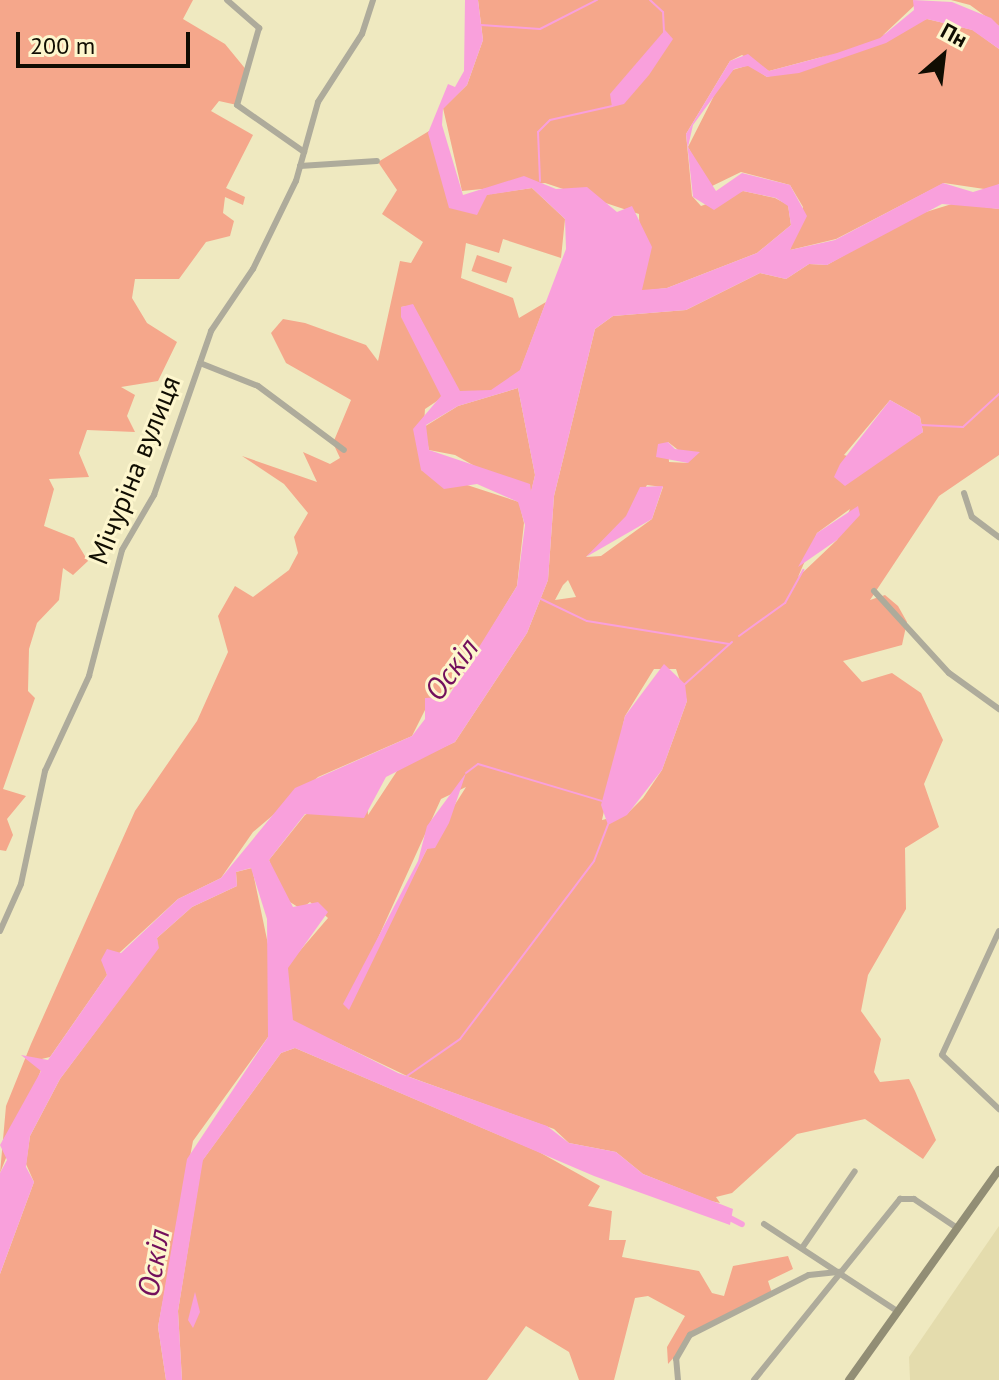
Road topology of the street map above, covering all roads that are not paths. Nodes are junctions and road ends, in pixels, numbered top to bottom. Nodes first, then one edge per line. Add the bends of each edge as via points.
1 (227, 0) edge
2 (373, 0) edge
3 (304, 152) junction
4 (377, 161) dead end
5 (300, 166) junction
6 (200, 363) junction
7 (344, 450) dead end
8 (964, 493) dead end
9 (999, 537) edge
10 (874, 591) dead end
11 (999, 709) edge
12 (0, 931) edge
13 (999, 931) edge
14 (999, 1109) edge
15 (999, 1170) edge
16 (855, 1171) dead end
17 (764, 1224) dead end
18 (957, 1228) junction
19 (802, 1248) junction
20 (840, 1272) junction
21 (897, 1311) junction
22 (678, 1380) edge
23 (754, 1380) edge
24 (849, 1380) edge

1 - 3 street via 259,28 237,105 255,123
2 - 3 street, Мічуріна вулиця via 362,34 318,102
3 - 5 street, Мічуріна вулиця
4 - 5 street
5 - 6 street, Мічуріна вулиця
6 - 7 street via 258,386
6 - 12 street, Мічуріна вулиця via 154,495 122,550 89,676 45,771 21,884
8 - 9 street via 972,517
10 - 11 street via 949,673
13 - 14 street via 943,1049
15 - 18 street
16 - 19 street
17 - 19 street
18 - 20 street via 914,1199 900,1199
18 - 21 street
19 - 20 street
20 - 21 street
20 - 22 street via 809,1275 690,1335 676,1359
20 - 23 street
21 - 24 street

